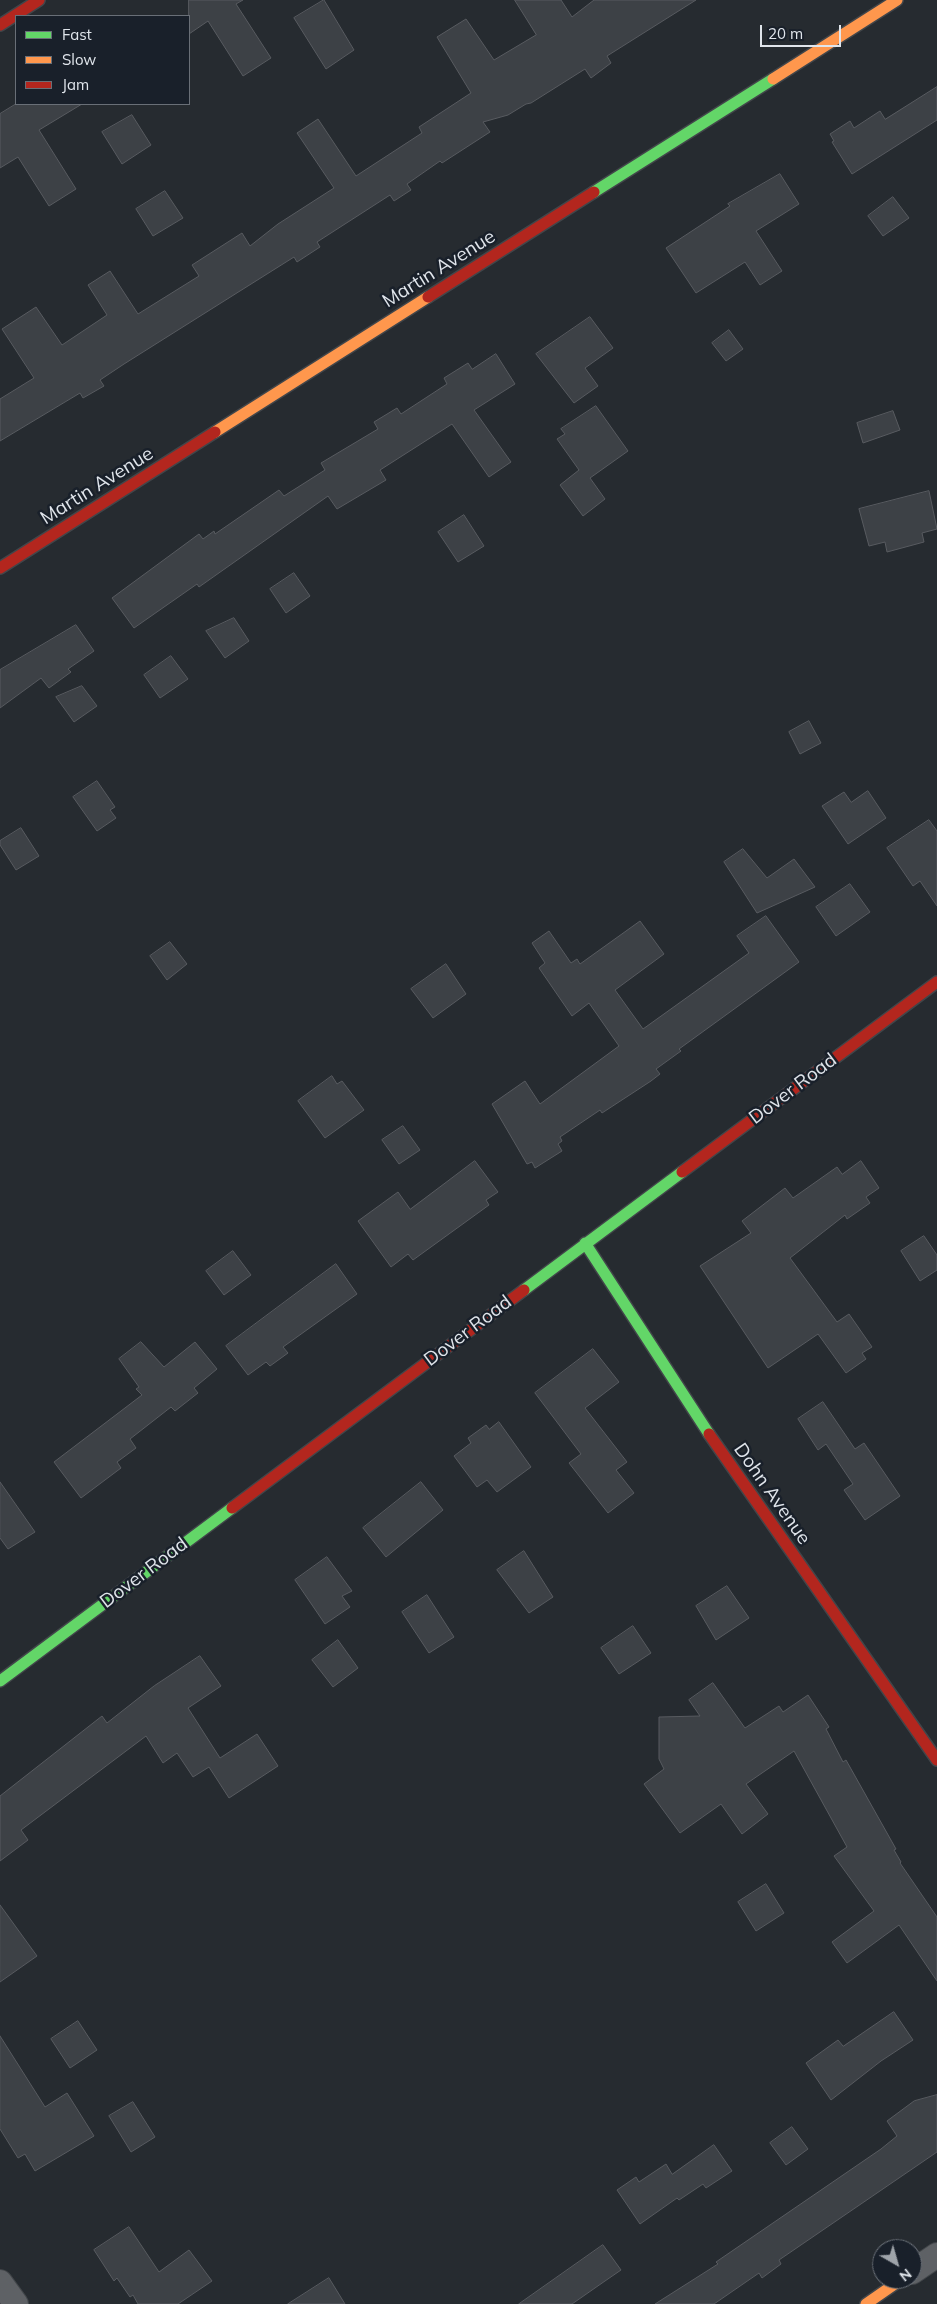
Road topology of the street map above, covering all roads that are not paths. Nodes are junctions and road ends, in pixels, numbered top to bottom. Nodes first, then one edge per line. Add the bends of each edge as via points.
1 (39, 0) edge
2 (897, 0) edge
3 (15, 15) edge
4 (16, 15) edge
5 (0, 25) edge
6 (0, 568) edge
7 (937, 982) edge
8 (585, 1243) junction
9 (0, 1681) edge
10 (937, 1760) edge
11 (937, 2255) edge
12 (922, 2265) edge
13 (0, 2282) edge
14 (888, 2289) edge
15 (16, 2304) edge
16 (866, 2304) edge

1 - 4 street
2 - 6 street, Martin Avenue
3 - 5 street
7 - 8 street, Dover Road
8 - 9 street, Dover Road
8 - 10 street, Dohn Avenue via 689,1405
11 - 12 street
13 - 15 street
14 - 16 street

